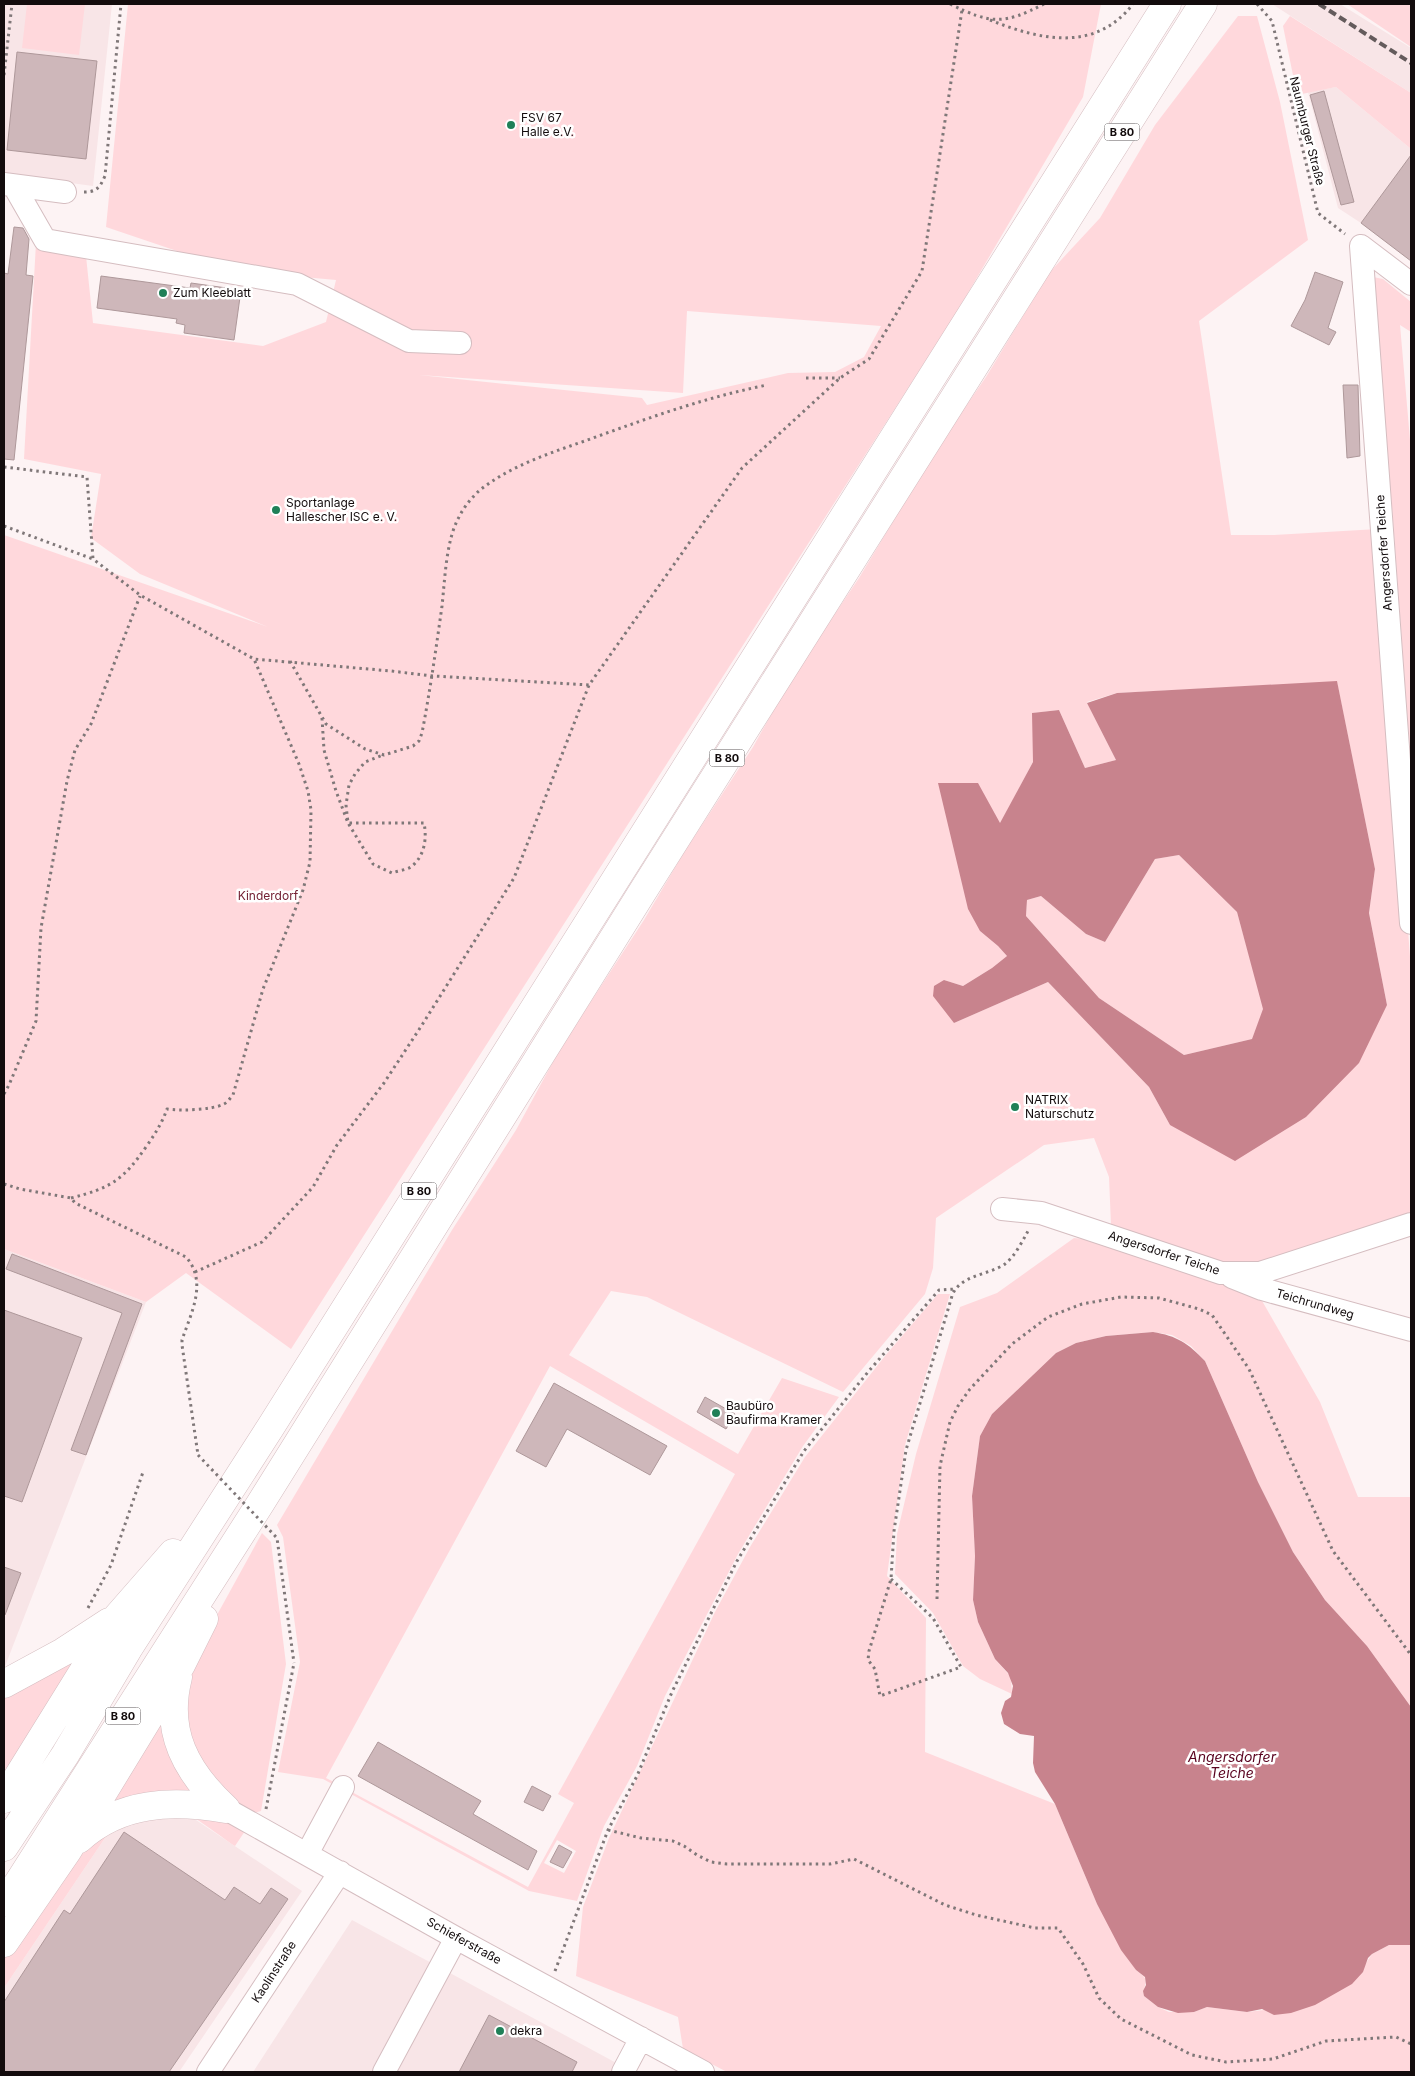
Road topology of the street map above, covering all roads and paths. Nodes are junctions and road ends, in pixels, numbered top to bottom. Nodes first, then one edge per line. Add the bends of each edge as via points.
1 (12, 4) edge
2 (121, 4) edge
3 (950, 4) edge
4 (1044, 4) edge
5 (1133, 4) edge
6 (1167, 4) edge
7 (1203, 4) edge
8 (1257, 4) edge
9 (962, 10) junction
10 (990, 20) junction
11 (5, 38) edge
12 (4, 75) edge
13 (9, 185) edge
14 (65, 192) joint
15 (1361, 246) junction
16 (1411, 284) edge
17 (460, 343) dead end
18 (806, 378) dead end
19 (840, 378) junction
20 (767, 385) dead end
21 (4, 467) edge
22 (4, 526) edge
23 (93, 559) junction
24 (140, 595) junction
25 (254, 659) junction
26 (290, 661) junction
27 (433, 676) junction
28 (589, 685) junction
29 (322, 716) junction
30 (384, 755) junction
31 (348, 823) junction
32 (1411, 923) edge
33 (4, 1094) edge
34 (4, 1184) edge
35 (71, 1198) junction
36 (1002, 1209) dead end
37 (1037, 1213) junction
38 (1411, 1224) edge
39 (196, 1272) junction
40 (1221, 1273) junction
41 (954, 1288) junction
42 (1411, 1330) edge
43 (143, 1472) dead end
44 (239, 1476) junction
45 (243, 1530) junction
46 (891, 1579) junction
47 (937, 1599) dead end
48 (83, 1616) dead end
49 (117, 1617) junction
50 (1411, 1655) edge
51 (181, 1665) junction
52 (4, 1684) edge
53 (343, 1787) dead end
54 (4, 1799) edge
55 (226, 1809) junction
56 (257, 1827) junction
57 (608, 1830) junction
58 (4, 1847) edge
59 (68, 1850) junction
60 (307, 1854) junction
61 (340, 1872) junction
62 (4, 1902) edge
63 (456, 1938) junction
64 (4, 1943) edge
65 (549, 1988) junction
66 (641, 2038) junction
67 (1411, 2044) edge
68 (208, 2072) edge
69 (384, 2072) edge
70 (623, 2072) edge
71 (703, 2072) edge

1 - 11 path
2 - 14 path via 104,176 93,192
3 - 9 path
4 - 10 path via 1010,19
5 - 10 path via 1109,26 1081,38 1049,37
6 - 44 highway, B 80
7 - 45 highway, B 80
8 - 15 path, Naumburger Straße via 1272,21 1318,213
9 - 10 path
9 - 19 path via 922,271 869,359
11 - 12 path
13 - 14 street
13 - 17 street via 45,240 297,284 409,341
15 - 16 street
15 - 32 street, Angersdorfer Teiche
18 - 19 path
19 - 28 path via 742,468
20 - 27 path via 726,393 665,412 532,460 480,491 459,516 453,534
21 - 23 path via 87,476
22 - 23 path
23 - 24 path
24 - 25 path
24 - 33 path via 91,724 75,750 66,781 41,928 36,1021
25 - 26 path
25 - 35 path via 308,792 310,862 303,890 263,989 233,1095 223,1105 167,1109 162,1124 124,1175 109,1186
26 - 27 path
26 - 29 path
27 - 28 path
27 - 30 path via 420,741
28 - 39 path via 514,878 384,1083 337,1145 312,1187 262,1242
29 - 30 path via 326,724 365,749
29 - 31 path via 324,750
30 - 31 path via 365,762 349,785
31 - 31 path via 372,864 392,873 410,867 423,849 424,823
34 - 35 path
35 - 39 path via 75,1203 186,1257
36 - 37 street, Angersdorfer Teiche
37 - 40 street, Angersdorfer Teiche
37 - 41 path via 1014,1255 1004,1264
38 - 40 street, Angersdorfer Teiche via 1260,1273
39 - 56 path, bridge via 198,1290 182,1345 198,1455 278,1538 294,1663 266,1812
40 - 42 street, Teichrundweg via 1262,1289
41 - 46 path via 906,1450 894,1531
41 - 57 path via 939,1290 804,1452 737,1561 672,1692 637,1776
43 - 48 path via 110,1565
44 - 49 highway via 211,1504 163,1566
44 - 58 highway, B 80
45 - 51 highway via 216,1595
45 - 62 highway, B 80
46 - 46 path via 868,1660 875,1668 880,1696 961,1667 932,1618
47 - 50 path via 942,1450 950,1422 970,1389 1012,1344 1048,1317 1101,1299 1159,1298 1212,1315 1249,1369 1333,1551
49 - 52 highway via 63,1652
49 - 54 highway
51 - 55 highway via 174,1704 177,1738 199,1781
51 - 59 highway
53 - 60 street
55 - 56 street, Schieferstraße
55 - 59 highway via 176,1803 136,1808 103,1822
56 - 60 street, Schieferstraße
57 - 65 path
57 - 67 path via 673,1842 711,1862 727,1864 830,1864 854,1859 945,1905 1035,1928 1058,1928 1083,1964 1104,2004 1121,2019 1192,2055 1226,2062 1273,2059 1326,2041 1396,2037
59 - 64 highway
60 - 61 street, Schieferstraße
61 - 63 street, Schieferstraße
61 - 68 street, Kaolinstraße
63 - 65 street, Schieferstraße
63 - 69 street
65 - 66 street, Schieferstraße
66 - 70 street
66 - 71 street, Schieferstraße

